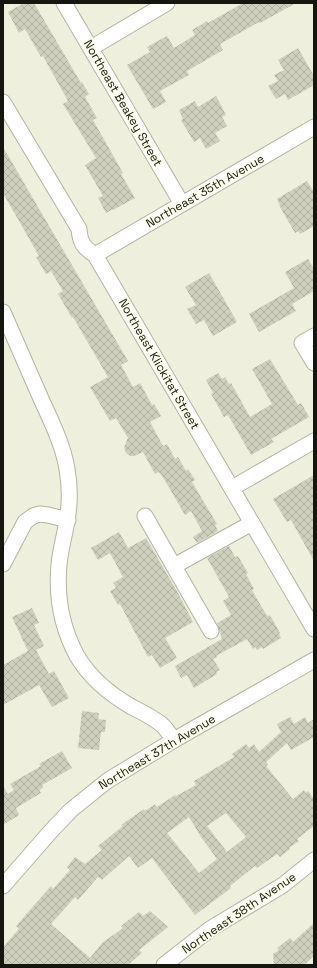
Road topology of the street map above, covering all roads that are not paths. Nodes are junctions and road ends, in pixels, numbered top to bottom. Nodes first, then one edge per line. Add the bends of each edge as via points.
1 (64, 3) edge
2 (167, 3) edge
3 (91, 48) junction
4 (3, 102) edge
5 (314, 127) edge
6 (182, 204) junction
7 (95, 255) junction
8 (3, 312) edge
9 (308, 340) edge
10 (314, 363) edge
11 (314, 441) edge
12 (232, 488) junction
13 (145, 516) dead end
14 (68, 520) junction
15 (252, 523) junction
16 (3, 564) edge
17 (174, 566) junction
18 (314, 629) edge
19 (211, 631) dead end
20 (314, 660) edge
21 (174, 740) junction
22 (314, 860) edge
23 (3, 886) edge
24 (164, 965) edge

1 - 3 street, Northeast Beakey Street
2 - 3 street
3 - 6 street, Northeast Beakey Street
4 - 7 street, Northeast Klickitat Street via 79,229 80,239 86,250
5 - 6 street, Northeast 35th Avenue
6 - 7 street, Northeast 35th Avenue
7 - 12 street, Northeast Klickitat Street
8 - 14 street via 64,454 69,484
9 - 10 street
11 - 12 street
12 - 15 street, Northeast Klickitat Street
13 - 17 street
14 - 16 street via 40,514 33,516 25,522
14 - 21 street via 58,583 64,626 69,640 78,657 103,686 162,725
15 - 17 street
15 - 18 street, Northeast Klickitat Street
17 - 19 street
20 - 21 street, Northeast 37th Avenue
21 - 23 street, Northeast 37th Avenue via 107,781 71,810
22 - 24 street, Northeast 38th Avenue via 283,885 210,929

